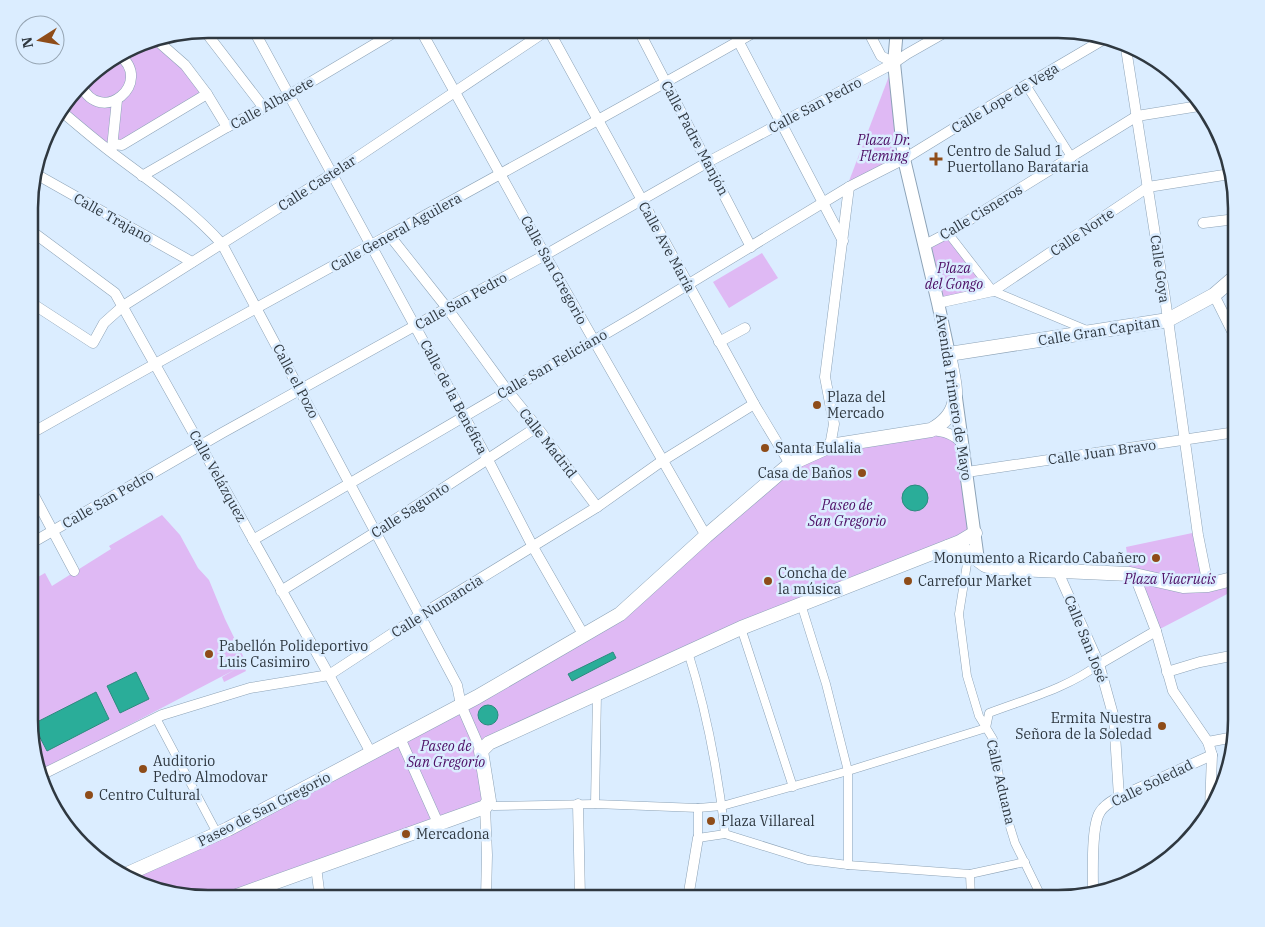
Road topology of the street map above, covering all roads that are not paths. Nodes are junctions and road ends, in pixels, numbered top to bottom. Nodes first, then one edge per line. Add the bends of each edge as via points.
1 (210, 38) edge
2 (258, 38) edge
3 (385, 38) edge
4 (425, 38) edge
5 (535, 38) edge
6 (553, 38) edge
7 (643, 38) edge
8 (736, 38) edge
9 (744, 38) edge
10 (872, 38) edge
11 (896, 38) edge
12 (935, 38) edge
13 (738, 41) junction
14 (1098, 43) edge
15 (161, 44) dead end
16 (1127, 52) edge
17 (124, 59) edge
18 (894, 64) junction
19 (666, 83) junction
20 (1026, 85) junction
21 (84, 92) edge
22 (456, 92) junction
23 (207, 94) junction
24 (289, 95) junction
25 (117, 100) junction
26 (1194, 107) edge
27 (264, 108) junction
28 (65, 114) edge
29 (1138, 116) junction
30 (598, 121) junction
31 (781, 123) junction
32 (227, 127) junction
33 (112, 148) junction
34 (1072, 158) junction
35 (904, 159) junction
36 (708, 162) junction
37 (332, 174) junction
38 (501, 174) junction
39 (1224, 175) edge
40 (142, 176) junction
41 (41, 177) edge
42 (849, 187) junction
43 (1148, 188) junction
44 (641, 199) junction
45 (822, 204) junction
46 (1227, 220) edge
47 (1203, 223) dead end
48 (948, 233) junction
49 (38, 236) edge
50 (390, 236) junction
51 (843, 241) junction
52 (222, 244) junction
53 (925, 245) junction
54 (371, 246) junction
55 (751, 247) junction
56 (545, 255) junction
57 (192, 262) junction
58 (1227, 284) edge
59 (687, 285) junction
60 (993, 291) junction
61 (1214, 295) junction
62 (938, 303) junction
63 (123, 306) junction
64 (38, 307) edge
65 (257, 308) junction
66 (447, 308) junction
67 (1168, 320) junction
68 (1227, 321) edge
69 (415, 326) junction
70 (745, 328) dead end
71 (1091, 331) junction
72 (593, 340) junction
73 (719, 342) junction
74 (948, 354) junction
75 (156, 363) junction
76 (300, 390) junction
77 (507, 390) junction
78 (956, 398) junction
79 (754, 404) junction
80 (464, 416) junction
81 (537, 427) junction
82 (38, 429) edge
83 (931, 430) junction
84 (1227, 434) edge
85 (1184, 441) junction
86 (963, 444) junction
87 (201, 445) junction
88 (830, 446) junction
89 (488, 460) junction
90 (662, 461) junction
91 (790, 464) junction
92 (967, 472) junction
93 (350, 484) junction
94 (38, 504) edge
95 (596, 506) junction
96 (52, 531) junction
97 (376, 532) junction
98 (975, 533) junction
99 (706, 536) junction
100 (38, 539) edge
101 (254, 540) junction
102 (533, 547) junction
103 (947, 547) junction
104 (973, 556) junction
105 (74, 572) dead end
106 (1058, 572) junction
107 (1134, 574) junction
108 (1227, 580) edge
109 (1208, 585) junction
110 (281, 591) junction
111 (801, 604) junction
112 (419, 616) junction
113 (741, 628) junction
114 (1156, 631) junction
115 (583, 634) junction
116 (688, 652) junction
117 (1227, 658) edge
118 (1099, 664) junction
119 (1167, 672) junction
120 (329, 676) junction
121 (597, 694) junction
122 (462, 707) junction
123 (156, 718) junction
124 (986, 728) junction
125 (400, 738) junction
126 (1226, 738) edge
127 (1208, 742) junction
128 (483, 745) junction
129 (371, 753) junction
130 (1212, 755) junction
131 (848, 771) junction
132 (46, 772) edge
133 (792, 787) junction
134 (1211, 793) edge
135 (1118, 798) junction
136 (578, 804) junction
137 (596, 804) junction
138 (486, 805) junction
139 (722, 806) junction
140 (698, 808) junction
141 (438, 823) junction
142 (725, 834) junction
143 (218, 835) junction
144 (698, 838) junction
145 (1025, 862) junction
146 (848, 865) junction
147 (316, 867) junction
148 (134, 872) edge
149 (970, 874) junction
150 (1093, 885) edge
151 (255, 889) edge
152 (319, 889) edge
153 (486, 889) edge
154 (580, 889) edge
155 (689, 890) edge
156 (971, 890) edge
157 (1039, 890) edge

1 - 27 street
2 - 24 street, Calle de la Benéfica
3 - 24 street, Calle Albacete
4 - 22 street, Calle San Gregorio
5 - 22 street, Calle Castelar
6 - 30 street, Calle Ave María
7 - 19 street, Calle Padre Manjón
8 - 13 street
9 - 13 street, Calle General Aguilera
10 - 18 street via 881,56
11 - 18 street, Avenida Primero de Mayo
12 - 18 street, Calle San Pedro
13 - 19 street, Calle General Aguilera
13 - 31 street
14 - 20 street, Calle Lope de Vega
15 - 23 street via 185,65
16 - 29 street, Calle Goya
17 - 25 street via 131,79 129,87
18 - 31 street, Calle San Pedro
18 - 35 street, Avenida Primero de Mayo
19 - 30 street, Calle General Aguilera
19 - 36 street, Calle Padre Manjón
20 - 34 street
20 - 35 street, Calle Lope de Vega
21 - 25 street via 99,102
22 - 37 street, Calle Castelar
22 - 38 street, Calle San Gregorio
23 - 32 street
23 - 33 street
24 - 27 street, Calle Albacete
24 - 37 street, Calle de la Benéfica
25 - 33 street
26 - 29 street, Calle Cisneros
27 - 32 street, Calle Albacete
28 - 33 street, Calle el Pozo
29 - 34 street, Calle Cisneros
29 - 43 street, Calle Goya
30 - 38 street, Calle General Aguilera
30 - 44 street, Calle Ave María
31 - 36 street, Calle San Pedro
31 - 45 street
32 - 40 street, Calle Albacete
33 - 40 street, Calle el Pozo
34 - 48 street, Calle Cisneros
35 - 42 street
35 - 53 street, Avenida Primero de Mayo
36 - 44 street, Calle San Pedro
36 - 55 street, Calle Padre Manjón
37 - 52 street, Calle Castelar
37 - 54 street, Calle de la Benéfica
38 - 50 street, Calle General Aguilera
38 - 56 street, Calle San Gregorio
39 - 43 street, Calle Norte
40 - 52 street, Calle el Pozo via 193,216
41 - 57 street, Calle Trajano
42 - 45 street, Calle San Feliciano
42 - 51 street
43 - 60 street, Calle Norte
43 - 67 street, Calle Goya
44 - 56 street, Calle San Pedro
44 - 59 street, Calle Ave María
45 - 51 street
45 - 55 street, Calle San Feliciano
46 - 47 street
48 - 53 street, Calle Cisneros
48 - 60 street
49 - 63 street, Calle Velázquez via 115,293
50 - 54 street, Calle General Aguilera
50 - 66 street, Calle Madrid
51 - 88 street via 825,377 834,424
52 - 57 street, Calle Castelar
52 - 65 street, Calle el Pozo
53 - 62 street, Avenida Primero de Mayo
54 - 65 street, Calle General Aguilera
54 - 69 street, Calle de la Benéfica
55 - 59 street, Calle San Feliciano
56 - 66 street, Calle San Pedro
56 - 72 street, Calle San Gregorio
57 - 63 street, Calle Castelar
58 - 61 main road, Calle Gran Capitan
59 - 72 street, Calle San Feliciano
59 - 73 street, Calle Ave María
60 - 62 street, Calle Norte
60 - 71 street
61 - 67 main road, Calle Gran Capitan
61 - 68 street
62 - 74 street, Avenida Primero de Mayo
63 - 64 street, Calle Castelar via 104,323 93,344
63 - 75 street, Calle Velázquez
65 - 75 street, Calle General Aguilera
65 - 76 street, Calle el Pozo
66 - 69 street, Calle San Pedro
66 - 77 street, Calle Madrid
67 - 71 main road, Calle Gran Capitan
67 - 85 street, Calle Goya
69 - 76 street, Calle San Pedro
69 - 80 street, Calle de la Benéfica
70 - 73 street
71 - 74 main road, Calle Gran Capitan
72 - 77 street, Calle San Feliciano
72 - 90 street, Calle San Gregorio
73 - 79 street, Calle Ave María
74 - 78 main road, Avenida Primero de Mayo
75 - 82 street, Calle General Aguilera
75 - 87 street, Calle Velázquez
76 - 87 street, Calle San Pedro
76 - 93 street, Calle el Pozo
77 - 80 street, Calle San Feliciano
77 - 81 street, Calle Madrid
78 - 83 main road via 947,417
78 - 86 street, Avenida Primero de Mayo
79 - 90 street, Calle Numancia
79 - 91 street, Calle Ave María
80 - 89 street, Calle de la Benéfica
80 - 93 street, Calle San Feliciano
81 - 89 street, Calle Sagunto
81 - 95 street, Calle Madrid
83 - 86 street, Paseo de San Gregorio via 949,433
83 - 88 main road, Paseo de San Gregorio
84 - 85 street, Calle Juan Bravo
85 - 92 street, Calle Juan Bravo
85 - 109 street, Calle Goya
86 - 92 street, Avenida Primero de Mayo
87 - 96 street, Calle San Pedro
87 - 101 street, Calle Velázquez
88 - 91 main road, Paseo de San Gregorio
89 - 97 street, Calle Sagunto
89 - 102 street, Calle de la Benéfica
90 - 95 street, Calle Numancia
90 - 99 street, Calle San Gregorio
91 - 99 main road, Paseo de San Gregorio
92 - 98 street, Avenida Primero de Mayo
93 - 97 street, Calle el Pozo
93 - 101 street, Calle San Feliciano
94 - 96 street
95 - 102 street, Calle Numancia
96 - 100 street, Calle San Pedro
96 - 105 street
97 - 110 street, Calle Sagunto
97 - 112 street, Calle el Pozo
98 - 103 main road
98 - 104 street, Avenida Primero de Mayo
99 - 115 main road, Paseo de San Gregorio via 620,614
101 - 110 street, Calle Velázquez
102 - 112 street, Calle Numancia
102 - 115 street, Calle de la Benéfica
103 - 104 main road
103 - 111 main road
104 - 106 main road via 994,568
104 - 124 street, Calle Aduana via 959,614 967,676
106 - 107 main road
106 - 118 street, Calle San José
107 - 109 main road via 1183,586
107 - 114 street
108 - 109 main road
110 - 120 street, Calle Velázquez
111 - 113 main road
111 - 131 street
112 - 120 street, Calle Numancia
112 - 122 street, Calle el Pozo via 457,685
113 - 116 main road
113 - 133 street
114 - 118 street
114 - 119 street
115 - 122 main road, Paseo de San Gregorio
116 - 121 main road
116 - 139 street via 711,737
117 - 119 street
118 - 124 street via 1060,686 989,713
118 - 135 street, Calle San José via 1114,718
119 - 127 street via 1180,703
120 - 123 street, Calle Numancia via 250,688
120 - 129 street, Calle Velázquez
121 - 128 main road
121 - 137 street
122 - 125 main road, Paseo de San Gregorio
122 - 128 street
123 - 132 street, Calle Numancia
123 - 143 street
124 - 131 street
124 - 145 street, Calle Aduana via 993,739 1004,807 1015,843
125 - 129 main road, Paseo de San Gregorio
125 - 141 street
126 - 127 street
127 - 130 street
128 - 138 main road via 489,801
129 - 143 main road, Paseo de San Gregorio
130 - 134 street
130 - 135 street, Calle Soledad
131 - 133 street
131 - 146 street
133 - 139 street
135 - 150 street, Calle Soledad via 1100,812 1097,820
136 - 137 street
136 - 138 street
136 - 154 street
137 - 140 street
138 - 141 main road
138 - 153 street
139 - 140 street
139 - 142 street
140 - 144 street
141 - 147 main road
142 - 144 street
142 - 146 street via 808,860
143 - 148 main road, Paseo de San Gregorio
144 - 155 street
145 - 149 street
145 - 157 street, Calle Aduana
146 - 149 street
147 - 151 main road
147 - 152 street
149 - 156 street

